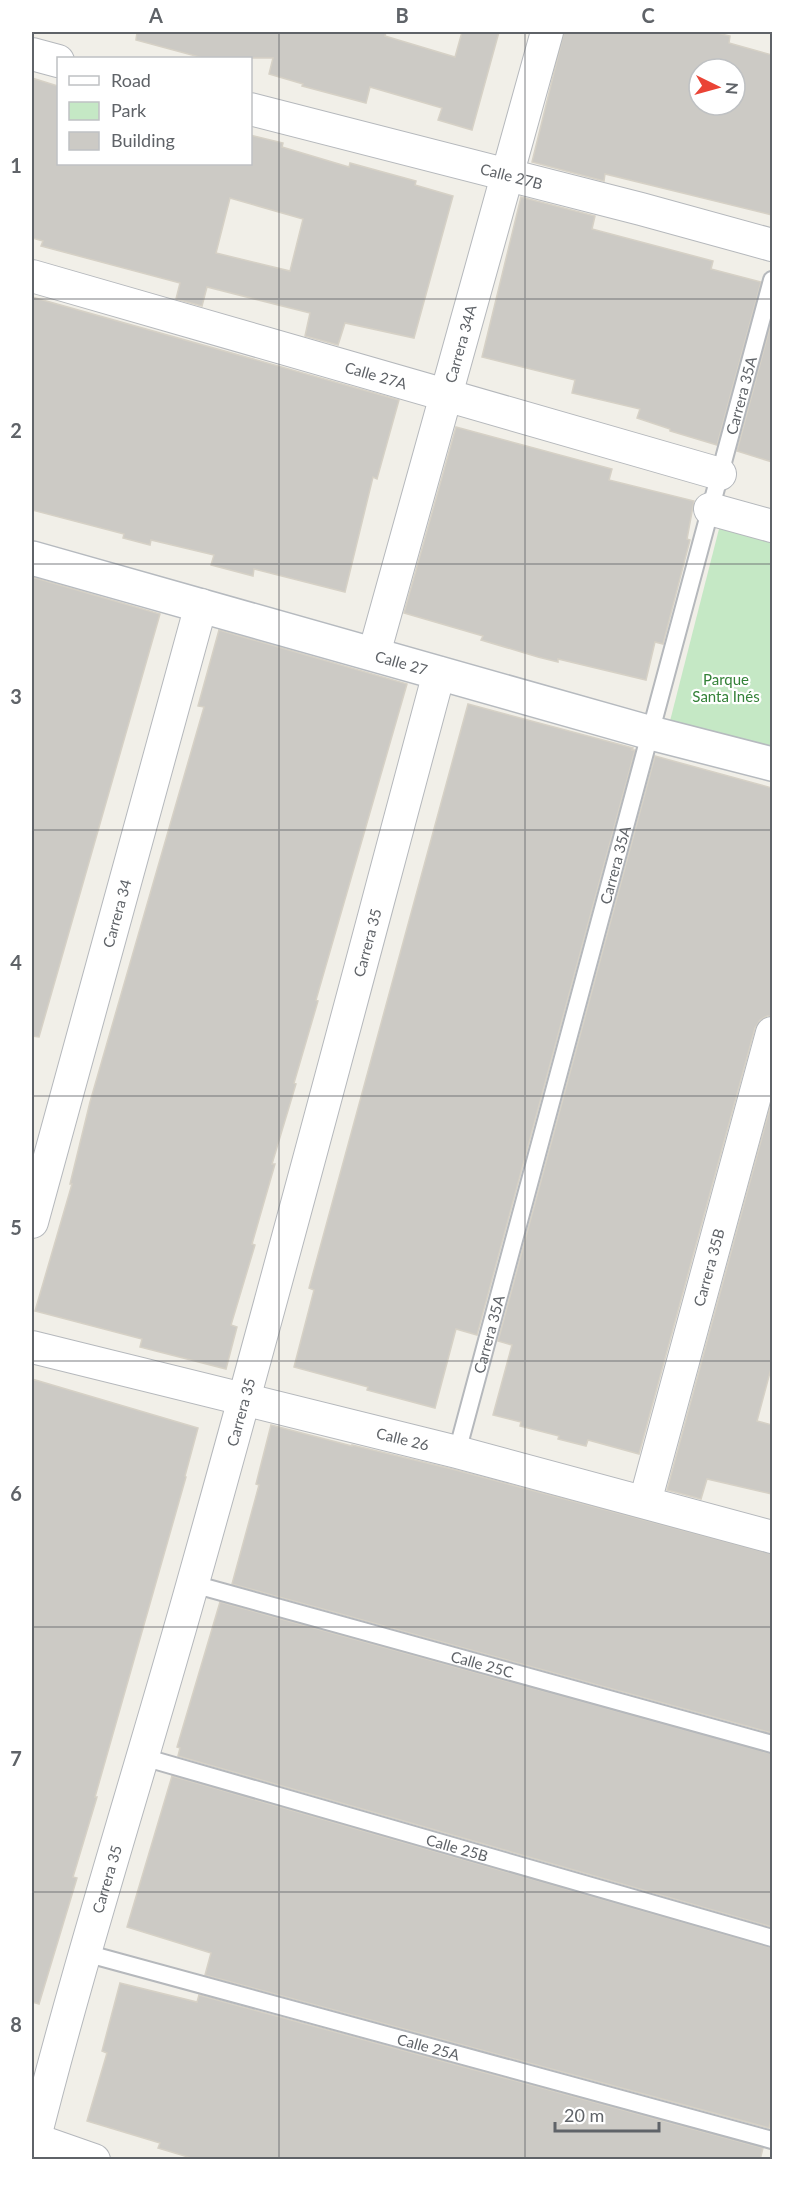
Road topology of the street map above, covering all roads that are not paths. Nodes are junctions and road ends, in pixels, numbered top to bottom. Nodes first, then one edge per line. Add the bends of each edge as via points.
1 (547, 32) edge
2 (32, 54) edge
3 (57, 61) edge
4 (252, 110) edge
5 (507, 175) junction
6 (772, 245) edge
7 (32, 276) edge
8 (772, 280) edge
9 (446, 395) junction
10 (720, 474) junction
11 (710, 509) junction
12 (772, 526) edge
13 (32, 558) edge
14 (201, 605) junction
15 (374, 654) junction
16 (439, 672) junction
17 (651, 733) junction
18 (772, 764) edge
19 (772, 1033) edge
20 (32, 1222) edge
21 (32, 1347) edge
22 (244, 1401) junction
23 (457, 1452) junction
24 (645, 1502) junction
25 (772, 1537) edge
26 (193, 1584) junction
27 (772, 1744) edge
28 (143, 1757) junction
29 (772, 1938) edge
30 (84, 1953) junction
31 (772, 2140) edge
32 (33, 2144) edge
33 (94, 2160) edge

1 - 5 street, Carrera 34A
2 - 3 street
4 - 5 street, Calle 27B
5 - 6 street, Calle 27B
5 - 9 street, Carrera 34A
7 - 9 street, Calle 27A
8 - 10 lane, Carrera 35A
9 - 10 street, Calle 27A
9 - 15 street, Carrera 34A
10 - 11 lane, Carrera 35A
11 - 12 street
11 - 17 lane, Carrera 35A
13 - 14 street, Calle 27
14 - 15 street, Calle 27
14 - 20 street, Carrera 34
15 - 16 street, Calle 27
16 - 17 street, Calle 27
16 - 22 street, Carrera 35
17 - 18 street, Calle 27
17 - 23 lane, Carrera 35A
19 - 24 street, Carrera 35B
21 - 22 street, Calle 26
22 - 23 street, Calle 26
22 - 26 street, Carrera 35
23 - 24 street, Calle 26
24 - 25 street, Calle 26
26 - 27 lane, Calle 25C
26 - 28 street, Carrera 35
28 - 29 lane, Calle 25B
28 - 30 street, Carrera 35
30 - 31 lane, Calle 25A
30 - 32 street, Carrera 35
32 - 33 street

